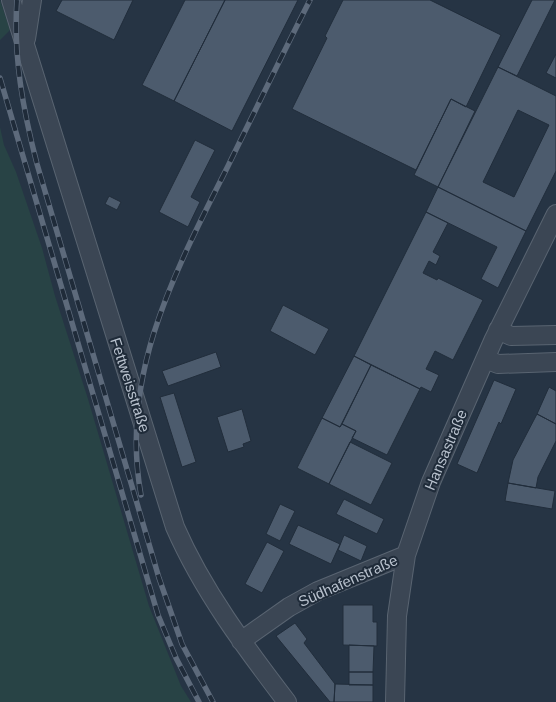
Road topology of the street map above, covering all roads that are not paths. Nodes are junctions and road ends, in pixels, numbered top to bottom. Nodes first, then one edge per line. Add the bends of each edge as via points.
1 (11, 0) edge
2 (32, 0) edge
3 (25, 44) junction
4 (556, 214) edge
5 (498, 330) junction
6 (556, 336) edge
7 (485, 359) junction
8 (556, 362) edge
9 (406, 556) junction
10 (240, 641) junction
11 (287, 702) edge
12 (395, 702) edge

1 - 3 street, Fettweisstraße
2 - 3 street, Fettweisstraße
3 - 10 street, Fettweisstraße via 175,527 193,566
4 - 5 street, Hansastraße
5 - 6 street via 511,336
5 - 7 street, Hansastraße
7 - 8 street via 498,364
7 - 9 street, Hansastraße via 431,482
9 - 10 street, Südhafenstraße via 318,591 288,607
9 - 12 street, Hansastraße via 397,616
10 - 11 street, Fettweisstraße

